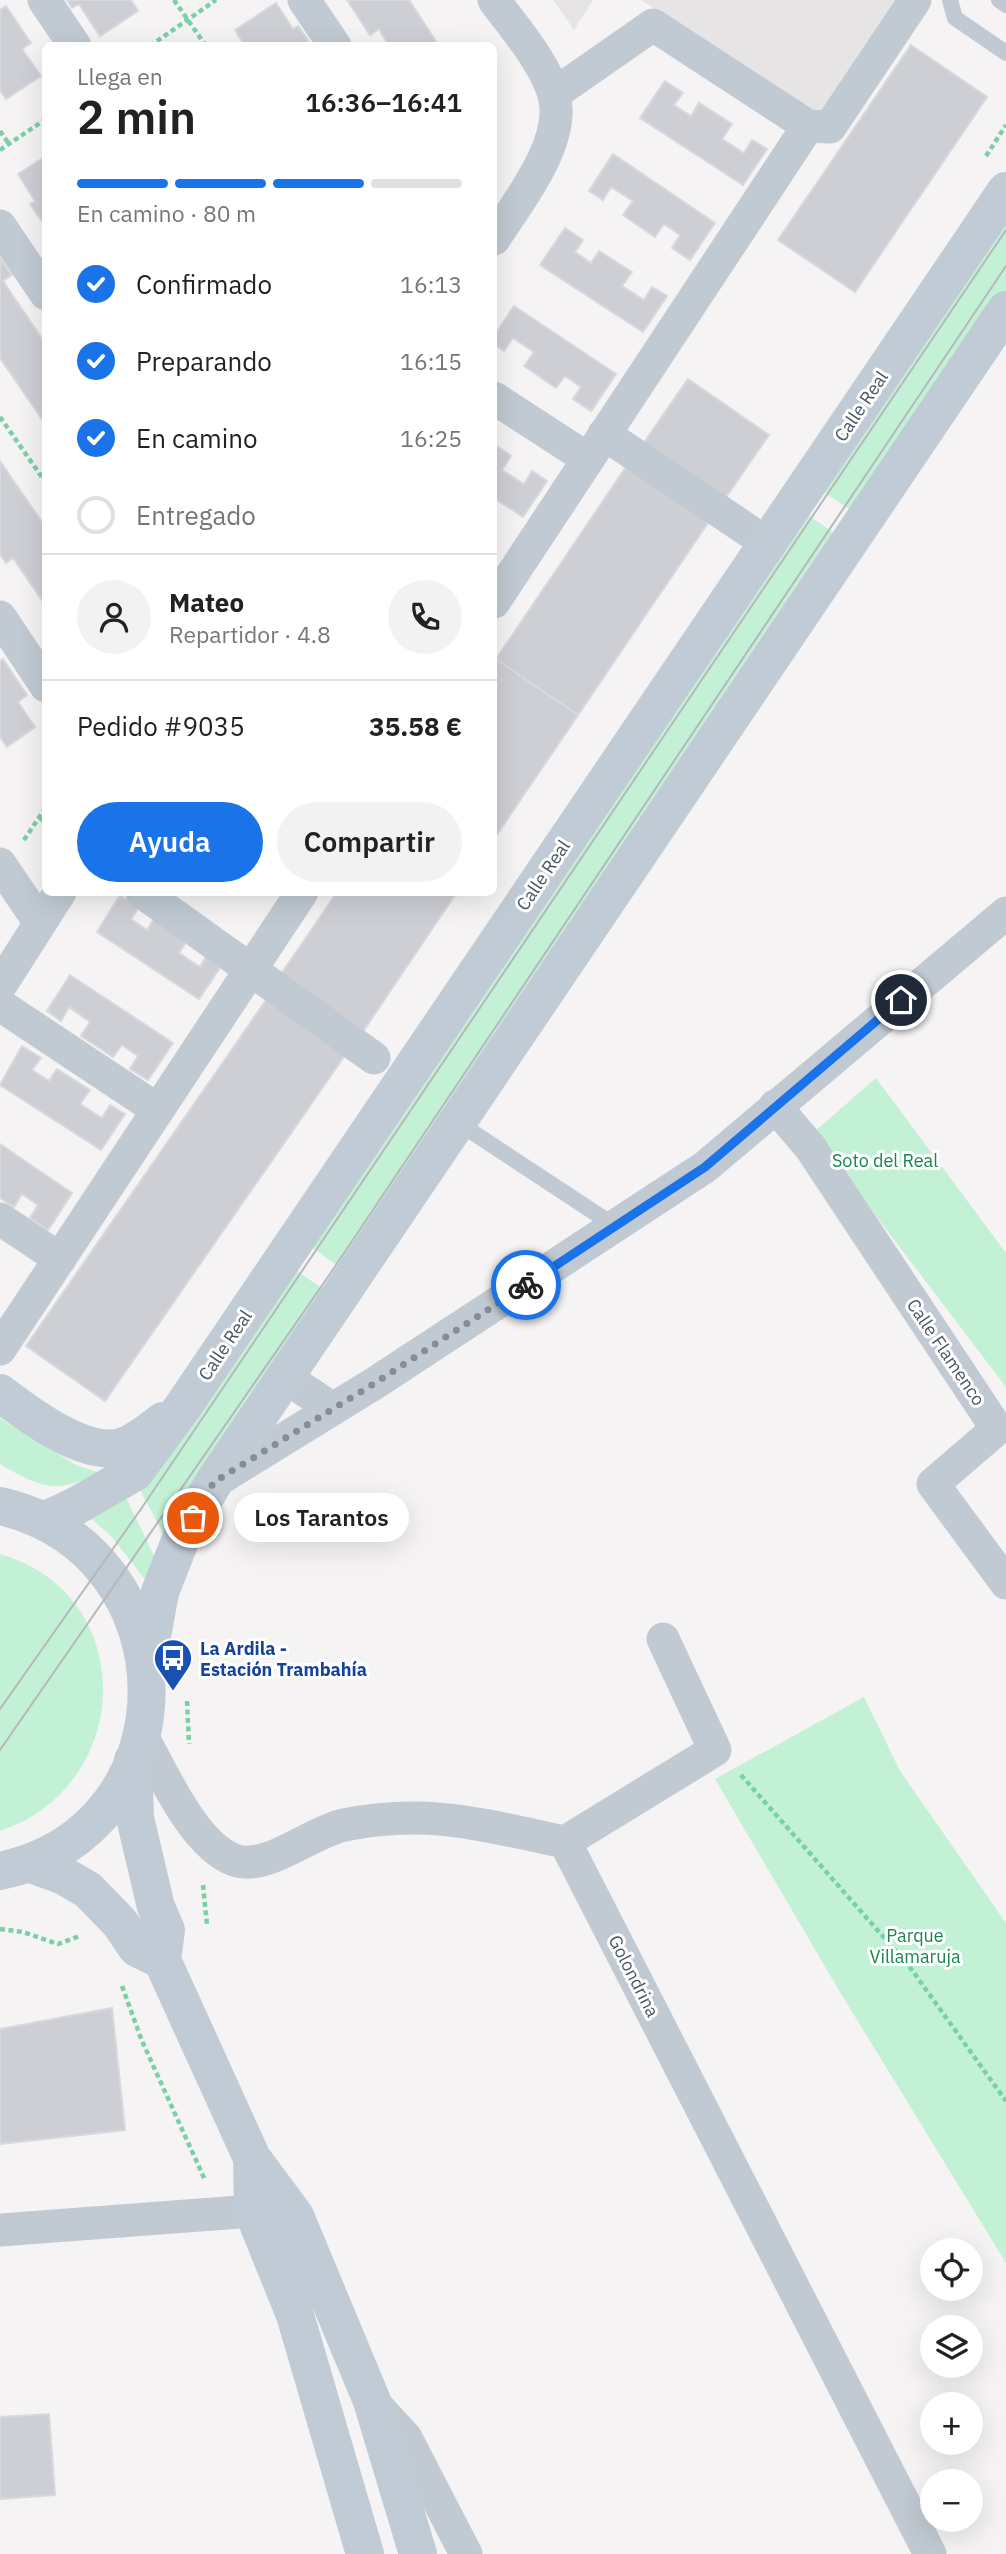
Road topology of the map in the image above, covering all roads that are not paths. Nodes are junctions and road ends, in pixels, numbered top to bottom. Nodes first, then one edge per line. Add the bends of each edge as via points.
1 (44, 0) edge
2 (304, 0) edge
3 (494, 0) edge
4 (915, 0) edge
5 (950, 0) edge
6 (999, 0) edge
7 (1006, 5) edge
8 (72, 42) edge
9 (332, 42) edge
10 (1006, 53) edge
11 (554, 94) junction
12 (808, 126) junction
13 (1006, 191) edge
14 (0, 226) edge
15 (497, 234) edge
16 (42, 289) edge
17 (1006, 310) edge
18 (497, 399) edge
19 (596, 447) junction
20 (750, 531) dead end
21 (497, 597) edge
22 (0, 617) edge
23 (42, 680) edge
24 (0, 864) edge
25 (57, 896) edge
26 (148, 896) edge
27 (299, 896) edge
28 (1006, 913) edge
29 (40, 923) junction
30 (251, 970) junction
31 (0, 986) edge
32 (0, 1005) edge
33 (374, 1058) dead end
34 (775, 1106) junction
35 (158, 1110) junction
36 (457, 1122) junction
37 (0, 1219) edge
38 (615, 1226) junction
39 (60, 1259) junction
40 (0, 1349) edge
41 (285, 1377) junction
42 (0, 1393) edge
43 (184, 1405) junction
44 (333, 1409) junction
45 (214, 1482) junction
46 (15, 1508) edge
47 (1006, 1583) edge
48 (663, 1639) dead end
49 (147, 1664) junction
50 (138, 1749) junction
51 (565, 1842) junction
52 (14, 1867) edge
53 (162, 1960) junction
54 (252, 2158) junction
55 (253, 2211) junction
56 (0, 2230) edge
57 (372, 2401) junction
58 (365, 2554) edge
59 (418, 2554) edge
60 (466, 2554) edge
61 (930, 2554) edge

1 - 8 street
2 - 9 street
3 - 11 street via 534,56
4 - 12 street via 830,127
5 - 10 lane via 955,18
6 - 7 lane
11 - 12 street via 653,24
11 - 15 street via 557,117 552,138
12 - 19 street
13 - 43 street, Calle Real
14 - 16 street
17 - 36 street
18 - 19 street
19 - 20 street
19 - 21 street
22 - 23 street
24 - 29 street
25 - 29 street
26 - 30 street
27 - 30 street
28 - 34 street
29 - 31 street
30 - 33 street
30 - 35 street
32 - 35 street
34 - 38 street via 705,1167
34 - 47 street, Calle Flamenco via 810,1147 997,1429 933,1484
35 - 39 street
36 - 38 lane
36 - 41 street
37 - 39 street
38 - 44 street
39 - 40 street
41 - 44 street
41 - 45 street
42 - 43 street via 52,1431 105,1448 122,1447
43 - 46 street, Calle Real via 135,1472 76,1506
44 - 45 street
45 - 49 street via 182,1536 160,1591
46 - 49 street via 84,1547 116,1584 136,1622
48 - 51 street via 715,1750
49 - 50 street via 148,1696
50 - 51 street via 195,1831 234,1860 257,1863 332,1828 385,1817 448,1818
50 - 52 street via 112,1798 83,1830
50 - 53 street via 135,1818 156,1908 166,1930
51 - 61 street, Golondrina
52 - 53 street via 64,1876 88,1889 137,1948
53 - 54 street
54 - 55 street
54 - 57 street via 295,2216
55 - 56 street
55 - 58 street via 295,2315
57 - 59 street
57 - 60 street via 406,2438

